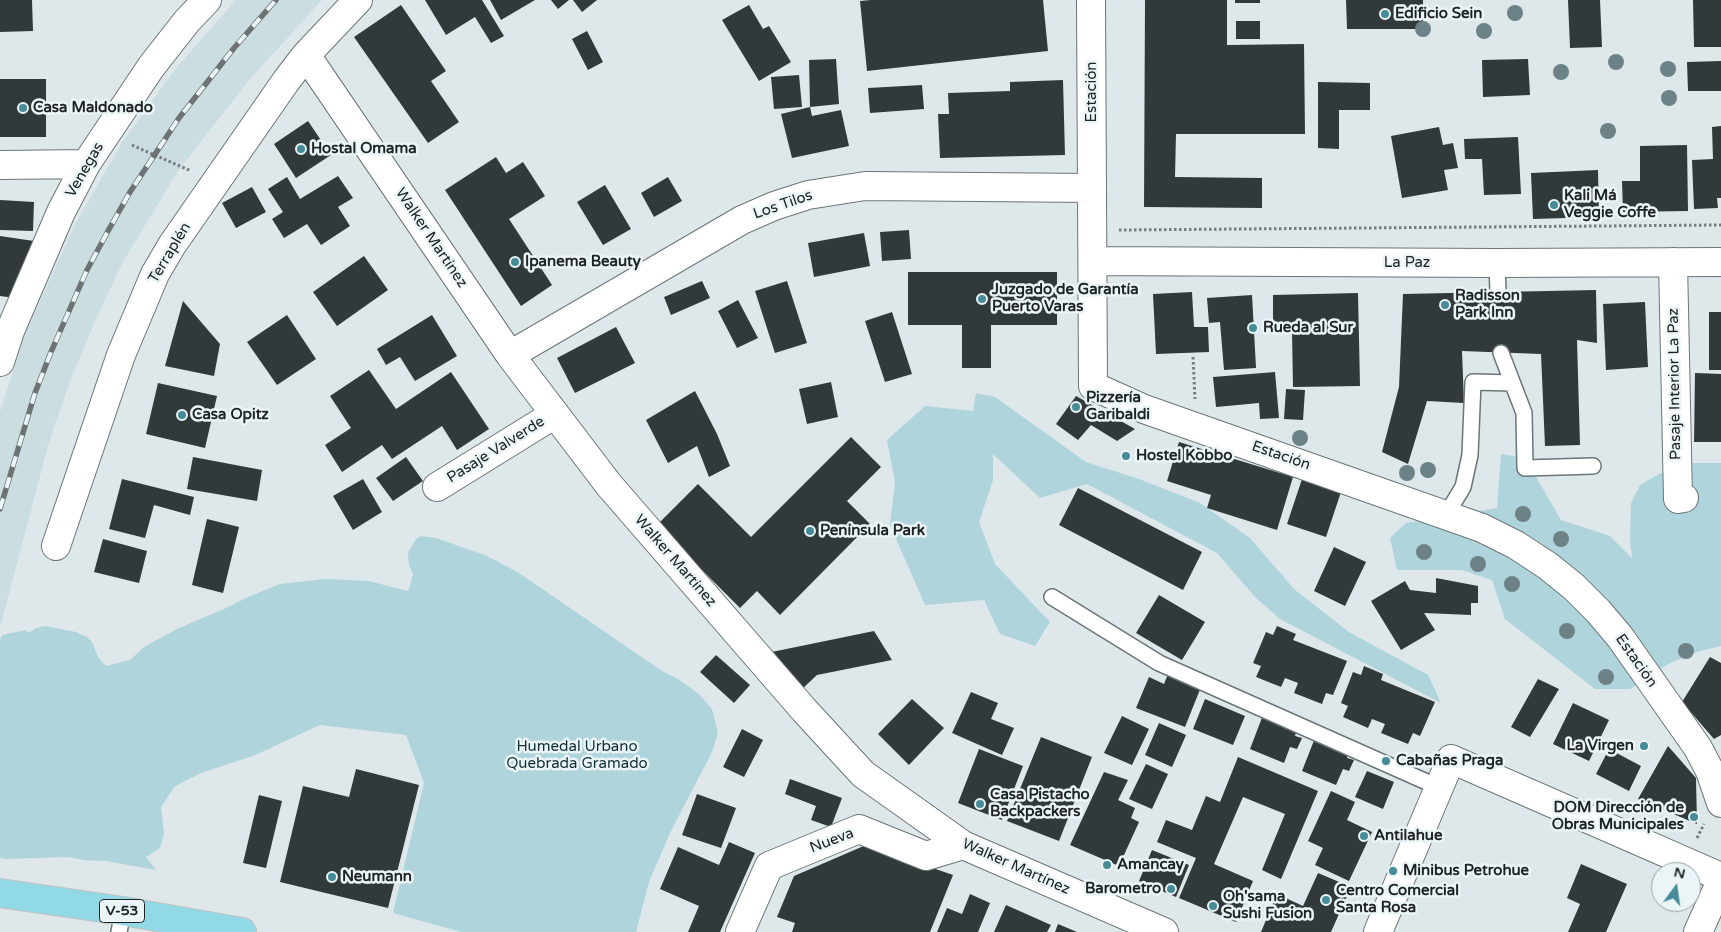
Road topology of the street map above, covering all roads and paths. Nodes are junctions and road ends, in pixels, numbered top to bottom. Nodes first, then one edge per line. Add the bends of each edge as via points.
1 (207, 0) edge
2 (358, 0) edge
3 (1091, 0) edge
4 (306, 55) junction
5 (93, 153) junction
6 (0, 165) edge
7 (216, 183) junction
8 (1092, 188) junction
9 (1721, 225) edge
10 (1117, 230) dead end
11 (1093, 262) junction
12 (1673, 262) junction
13 (1721, 262) edge
14 (1497, 263) junction
15 (1498, 292) dead end
16 (1501, 353) dead end
17 (510, 355) junction
18 (1194, 357) dead end
19 (0, 362) edge
20 (1512, 383) junction
21 (555, 414) junction
22 (1197, 427) junction
23 (1593, 466) dead end
24 (437, 487) dead end
25 (1684, 498) dead end
26 (1446, 515) junction
27 (56, 546) dead end
28 (1052, 598) dead end
29 (1438, 786) junction
30 (1720, 799) edge
31 (963, 845) junction
32 (1686, 862) joint
33 (1701, 869) edge
34 (1721, 879) edge
35 (0, 893) edge
36 (121, 921) edge
37 (242, 932) edge
38 (740, 932) edge
39 (1164, 932) edge
40 (1378, 932) edge
41 (1698, 932) edge

1 - 5 street, Venegas via 151,67
2 - 4 street, Terraplén
3 - 8 street, Estación
4 - 7 street, Terraplén
4 - 17 street, Walker Martínez
5 - 6 street
5 - 7 path via 123,141
5 - 19 street, Venegas via 61,212
7 - 27 street, Terraplén via 155,274 121,355
8 - 11 street, Estación
8 - 17 street, Los Tilos via 865,186 808,195 742,220
9 - 10 path
11 - 14 street, La Paz
11 - 22 street, Estación via 1093,386 1144,409
12 - 13 street, La Paz
12 - 14 street, La Paz
12 - 25 street, Pasaje Interior La Paz via 1678,499
14 - 15 lane
16 - 20 lane
17 - 21 street, Walker Martínez
18 - 22 path
20 - 23 lane via 1524,414 1525,468
20 - 26 lane via 1473,382 1470,455 1463,487
21 - 24 street, Pasaje Valverde
21 - 31 street, Walker Martínez via 609,484 863,774
22 - 26 street, Estación
26 - 30 street, Estación via 1516,545 1548,566 1598,611 1698,748
28 - 29 lane via 1159,663
29 - 32 street via 1452,759
29 - 40 street
30 - 32 path
31 - 38 street, Nueva via 926,856 859,830 769,866
31 - 39 street, Walker Martínez
33 - 34 street
34 - 41 street
35 - 36 main road, V-53
36 - 37 main road, V-53

